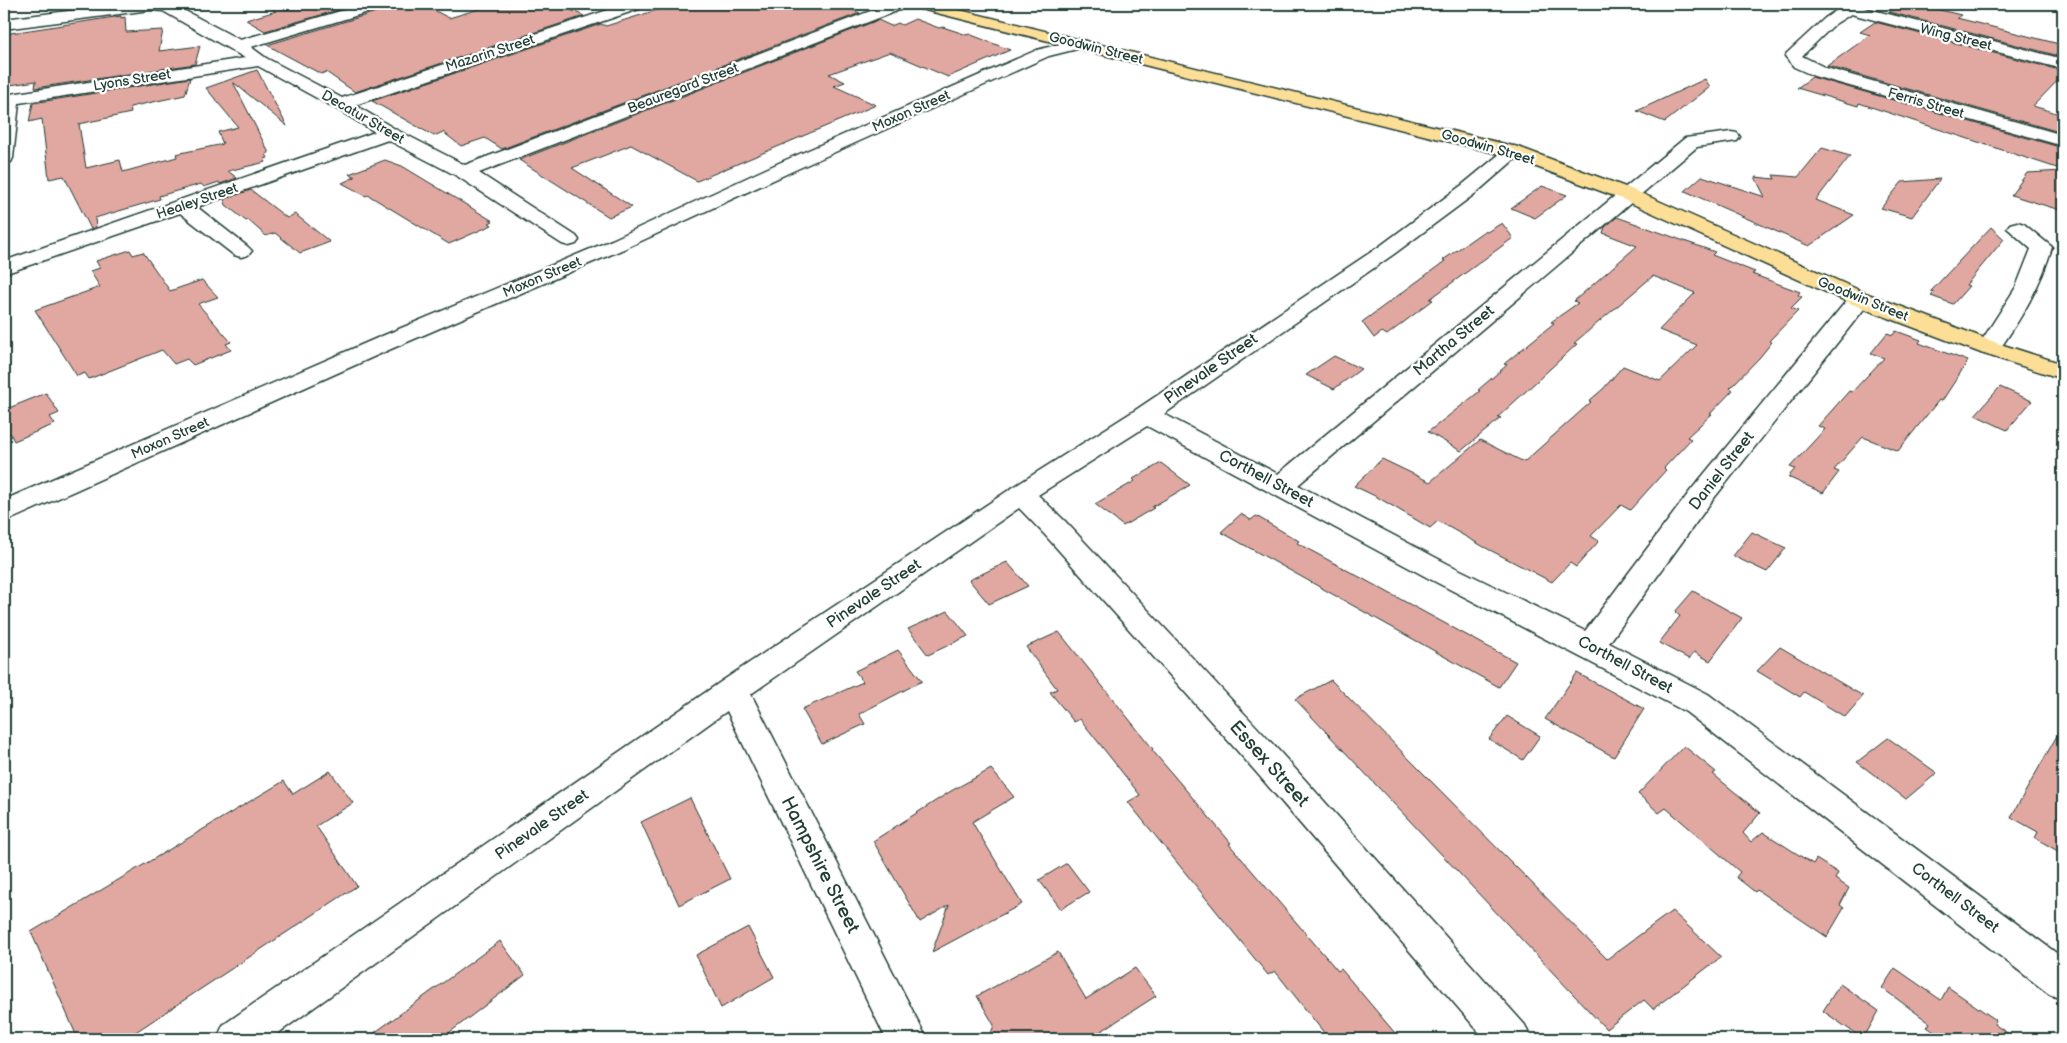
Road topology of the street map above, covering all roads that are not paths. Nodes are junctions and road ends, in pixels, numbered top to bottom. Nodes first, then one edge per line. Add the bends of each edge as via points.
1 (380, 4) edge
2 (640, 4) edge
3 (902, 4) edge
4 (918, 4) edge
5 (151, 5) edge
6 (1853, 7) edge
7 (4, 24) edge
8 (1079, 44) junction
9 (238, 46) junction
10 (260, 61) junction
11 (2063, 64) edge
12 (8, 99) edge
13 (341, 104) junction
14 (389, 133) junction
15 (1730, 137) dead end
16 (2063, 141) edge
17 (1514, 152) junction
18 (4, 158) edge
19 (464, 172) junction
20 (1628, 195) junction
21 (183, 206) junction
22 (2017, 228) dead end
23 (569, 240) dead end
24 (241, 251) dead end
25 (4, 268) edge
26 (1860, 299) junction
27 (1989, 348) junction
28 (2063, 372) edge
29 (1146, 415) junction
30 (1279, 486) junction
31 (1021, 494) junction
32 (4, 511) edge
33 (1590, 647) junction
34 (732, 690) junction
35 (2063, 981) edge
36 (237, 1039) edge
37 (907, 1039) edge
38 (1511, 1039) edge

1 - 9 street
2 - 13 street, Mazarin Street
3 - 19 street, Beauregard Street
4 - 8 main road, Goodwin Street
5 - 7 street
5 - 9 street, Decatur Street via 167,7
6 - 11 street, Wing Street
6 - 16 street, Ferris Street via 1830,21 1794,56 1800,64
8 - 17 main road, Goodwin Street
8 - 32 street, Moxon Street via 1043,53 619,244
9 - 10 street, Decatur Street
10 - 12 street, Lyons Street
10 - 13 street, Decatur Street
12 - 18 street
13 - 14 street, Decatur Street
14 - 19 street, Decatur Street
14 - 21 street, Healey Street
15 - 20 street, Martha Street via 1692,142
17 - 20 main road, Goodwin Street
17 - 29 street, Pinevale Street via 1387,250
19 - 23 street, Decatur Street
20 - 26 main road, Goodwin Street
20 - 30 street, Martha Street
21 - 24 street
21 - 25 street, Healey Street
22 - 27 street via 2042,247 2036,269 2017,307
26 - 27 main road, Goodwin Street
26 - 33 street, Daniel Street via 1701,496
27 - 28 main road, Goodwin Street
29 - 30 street, Corthell Street
29 - 31 street, Pinevale Street
30 - 33 street, Corthell Street
31 - 34 street, Pinevale Street
31 - 38 street, Essex Street via 1261,754
33 - 35 street, Corthell Street via 1697,703
34 - 36 street, Pinevale Street
34 - 37 street, Hampshire Street

